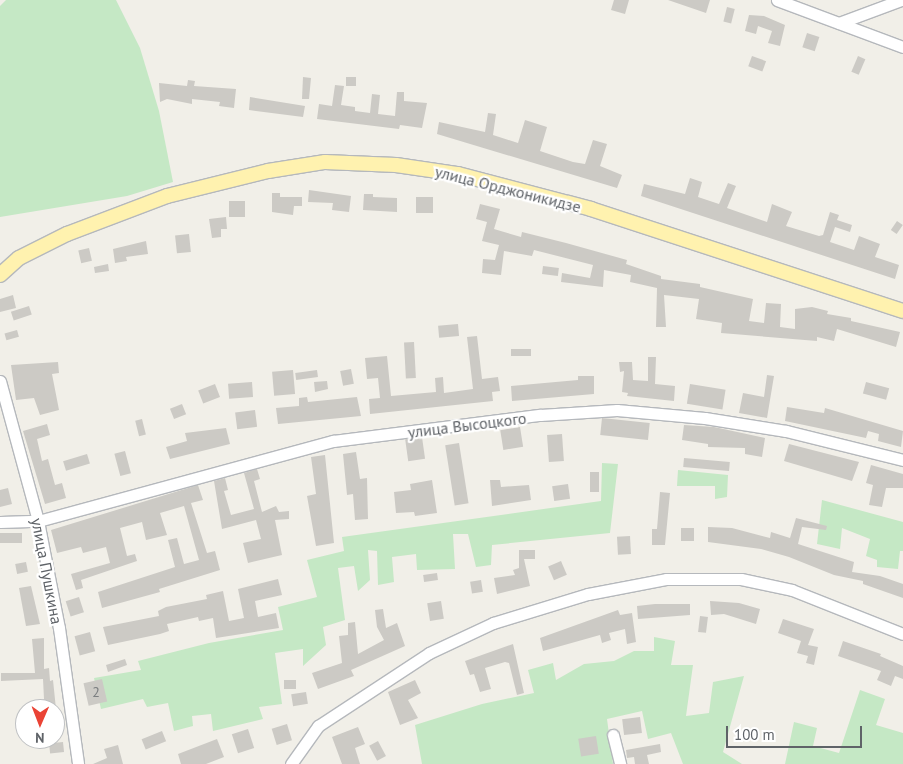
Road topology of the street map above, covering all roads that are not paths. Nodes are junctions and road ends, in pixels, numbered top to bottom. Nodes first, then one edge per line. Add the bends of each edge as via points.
1 (777, 0) edge
2 (901, 0) edge
3 (839, 23) junction
4 (903, 47) edge
5 (0, 275) edge
6 (903, 311) edge
7 (0, 381) edge
8 (2, 398) edge
9 (903, 460) edge
10 (38, 521) junction
11 (0, 522) edge
12 (903, 634) edge
13 (612, 735) dead end
14 (78, 764) edge
15 (291, 764) edge
16 (620, 764) edge

1 - 3 street
2 - 3 street
3 - 4 street
5 - 6 main road, улица Орджоникидзе via 19,258 67,234 167,196 268,171 325,162 396,165 458,174 591,209
7 - 8 street, улица Пушкина
8 - 10 street, улица Пушкина
9 - 10 street, улица Высоцкого via 786,431 705,418 617,410 540,415 333,441
10 - 11 street, улица Высоцкого
10 - 14 street, улица Пушкина via 59,628
12 - 15 street via 792,590 741,579 666,579 588,594 493,623 430,653 318,726
13 - 16 street

